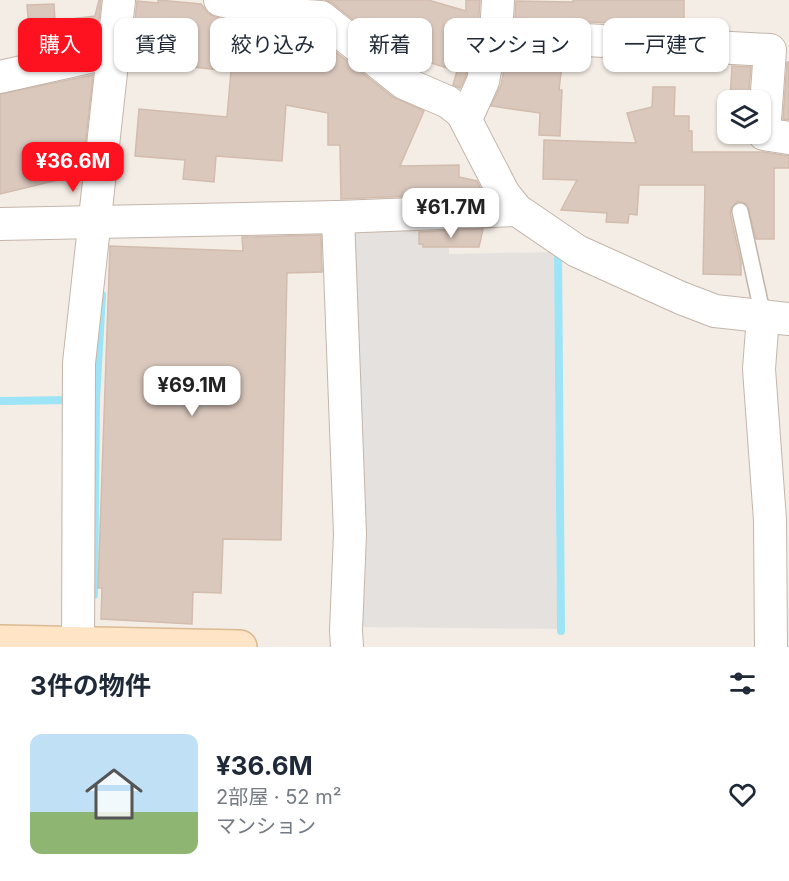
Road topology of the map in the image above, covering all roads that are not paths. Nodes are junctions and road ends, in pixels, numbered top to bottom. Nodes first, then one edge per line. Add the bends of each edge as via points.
1 (119, 0) edge
2 (220, 0) edge
3 (498, 0) edge
4 (322, 9) edge
5 (497, 18) edge
6 (591, 40) edge
7 (112, 52) junction
8 (485, 72) edge
9 (0, 77) edge
10 (466, 119) junction
11 (789, 138) edge
12 (517, 210) junction
13 (740, 211) dead end
14 (338, 217) junction
15 (94, 223) junction
16 (0, 224) edge
17 (776, 317) edge
18 (0, 642) edge
19 (78, 645) edge
20 (240, 647) edge
21 (347, 647) edge
22 (771, 647) edge

1 - 7 street
2 - 4 street via 276,14
3 - 5 street
4 - 10 street via 404,83 448,102
6 - 11 street via 770,50 764,134
7 - 9 street
7 - 15 street
8 - 10 street
10 - 12 street via 504,194
12 - 14 street
12 - 17 street via 577,251 681,298 715,311
13 - 17 lane
14 - 15 street
14 - 21 street via 350,534
15 - 16 street
15 - 19 street via 78,363
17 - 22 street via 759,369 770,520
18 - 19 main road
19 - 20 main road

